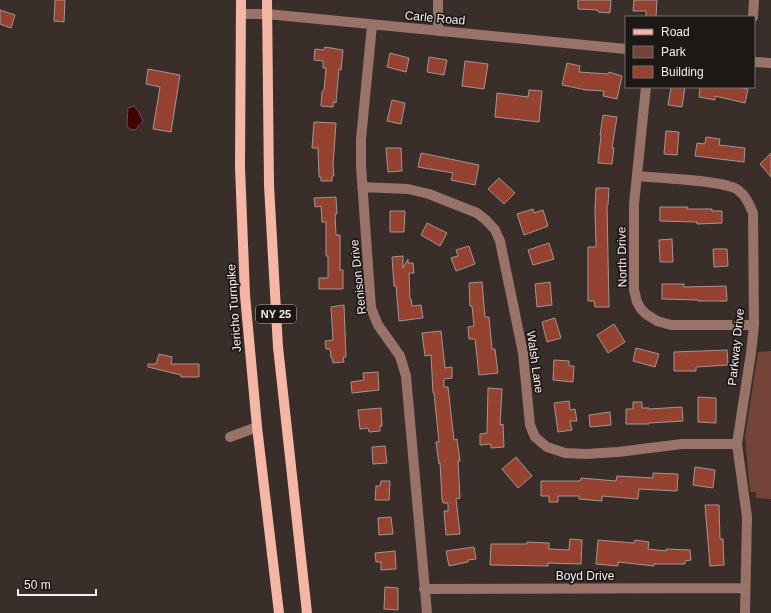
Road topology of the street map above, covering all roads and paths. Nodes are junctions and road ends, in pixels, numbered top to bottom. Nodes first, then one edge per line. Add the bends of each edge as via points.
1 (241, 0) edge
2 (267, 0) edge
3 (438, 0) edge
4 (754, 0) edge
5 (241, 14) junction
6 (267, 14) junction
7 (753, 16) edge
8 (372, 25) junction
9 (438, 31) junction
10 (625, 49) edge
11 (755, 62) edge
12 (771, 63) edge
13 (646, 88) edge
14 (637, 176) junction
15 (362, 187) junction
16 (754, 325) junction
17 (257, 427) junction
18 (230, 437) dead end
19 (737, 444) junction
20 (424, 588) junction
21 (745, 588) junction
22 (279, 613) edge
23 (307, 613) edge
24 (426, 613) edge
25 (745, 613) edge

1 - 5 main road, Jericho Turnpike / NY 25
2 - 6 main road, NY 25
3 - 9 street
4 - 7 street
5 - 6 street, Carle Road
5 - 17 main road, Jericho Turnpike / NY 25 via 241,211 245,295
6 - 8 street, Carle Road
6 - 23 main road, NY 25 via 269,185 278,347
8 - 9 street, Carle Road
8 - 15 street, Renison Drive via 361,139
9 - 10 street, Carle Road
11 - 12 street
13 - 14 street, North Drive
14 - 16 street, Parkway Drive via 719,183 738,189 747,199 753,213
14 - 16 street, North Drive via 634,204 634,290 641,309 657,321 671,325
15 - 19 street, Walsh Lane via 408,189 429,194 477,213 495,230 500,241 523,353 530,425 535,437 547,447 565,453 586,454 682,444
15 - 20 street, Renison Drive via 372,308 378,325 400,356 406,376
16 - 19 street, Parkway Drive
17 - 18 street
17 - 22 main road, Jericho Turnpike / NY 25
19 - 21 street, Parkway Drive via 748,517
20 - 21 street, Boyd Drive
20 - 24 street, Renison Drive
21 - 25 street, Parkway Drive

